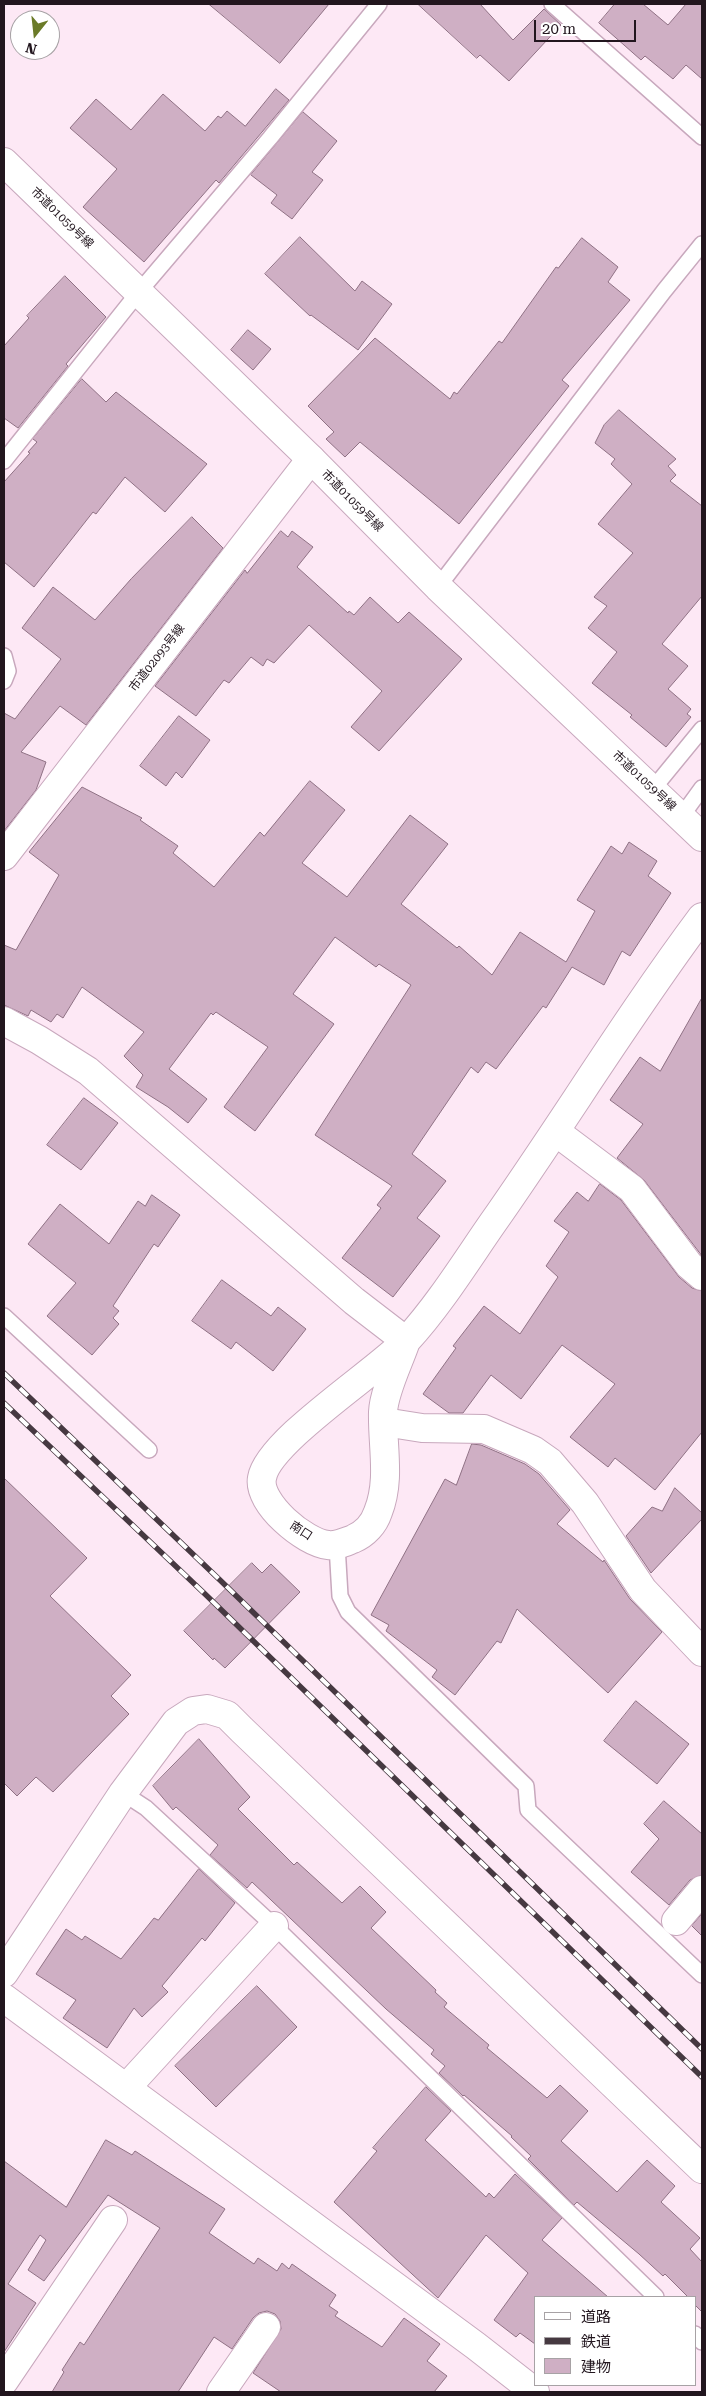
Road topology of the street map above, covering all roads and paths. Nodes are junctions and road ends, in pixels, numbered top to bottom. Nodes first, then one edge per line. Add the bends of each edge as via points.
1 (379, 4) edge
2 (552, 4) edge
3 (702, 137) edge
4 (4, 162) edge
5 (702, 244) edge
6 (138, 293) junction
7 (311, 459) junction
8 (4, 461) edge
9 (438, 587) junction
10 (4, 656) edge
11 (4, 681) edge
12 (702, 729) edge
13 (702, 788) edge
14 (652, 790) junction
15 (681, 817) junction
16 (702, 837) edge
17 (4, 856) edge
18 (702, 917) edge
19 (4, 1021) edge
20 (556, 1132) junction
21 (702, 1276) edge
22 (4, 1316) edge
23 (406, 1341) junction
24 (384, 1422) junction
25 (149, 1450) dead end
26 (337, 1545) junction
27 (702, 1652) edge
28 (123, 1793) junction
29 (702, 1890) edge
30 (676, 1921) dead end
31 (274, 1926) junction
32 (4, 1973) edge
33 (702, 1975) edge
34 (4, 1998) edge
35 (126, 2088) junction
36 (702, 2169) edge
37 (113, 2220) dead end
38 (655, 2296) edge
39 (266, 2327) dead end
40 (4, 2380) edge
41 (221, 2392) edge
42 (535, 2392) edge

1 - 6 lane
2 - 3 lane
4 - 6 street, 市道01059号線
5 - 9 lane
6 - 7 street, 市道01059号線
6 - 8 lane
7 - 9 street, 市道01059号線
7 - 17 street, 市道02093号線
9 - 14 street, 市道01059号線
10 - 11 lane via 8,671
12 - 14 lane
13 - 15 lane
14 - 15 street, 市道01059号線
15 - 16 street, 市道01059号線
18 - 20 street via 635,1009
19 - 23 street via 88,1071 354,1301
20 - 21 street via 632,1188 689,1265
20 - 23 street via 444,1293
22 - 25 lane
23 - 24 street via 383,1410
23 - 26 street, 南口 via 311,1419 276,1453 261,1479 264,1495 286,1521 304,1536 326,1546
24 - 26 street via 385,1480 379,1512 371,1526 358,1537
24 - 27 street via 422,1428 484,1429 533,1450 550,1462 607,1534 643,1590
26 - 33 lane via 340,1596 348,1612 526,1786 528,1810
28 - 31 lane via 146,1808
28 - 32 street
28 - 36 street via 176,1722 193,1711 207,1709 226,1716
29 - 30 street
31 - 35 street
31 - 38 lane
34 - 35 street
35 - 42 street
37 - 40 street
39 - 41 street

